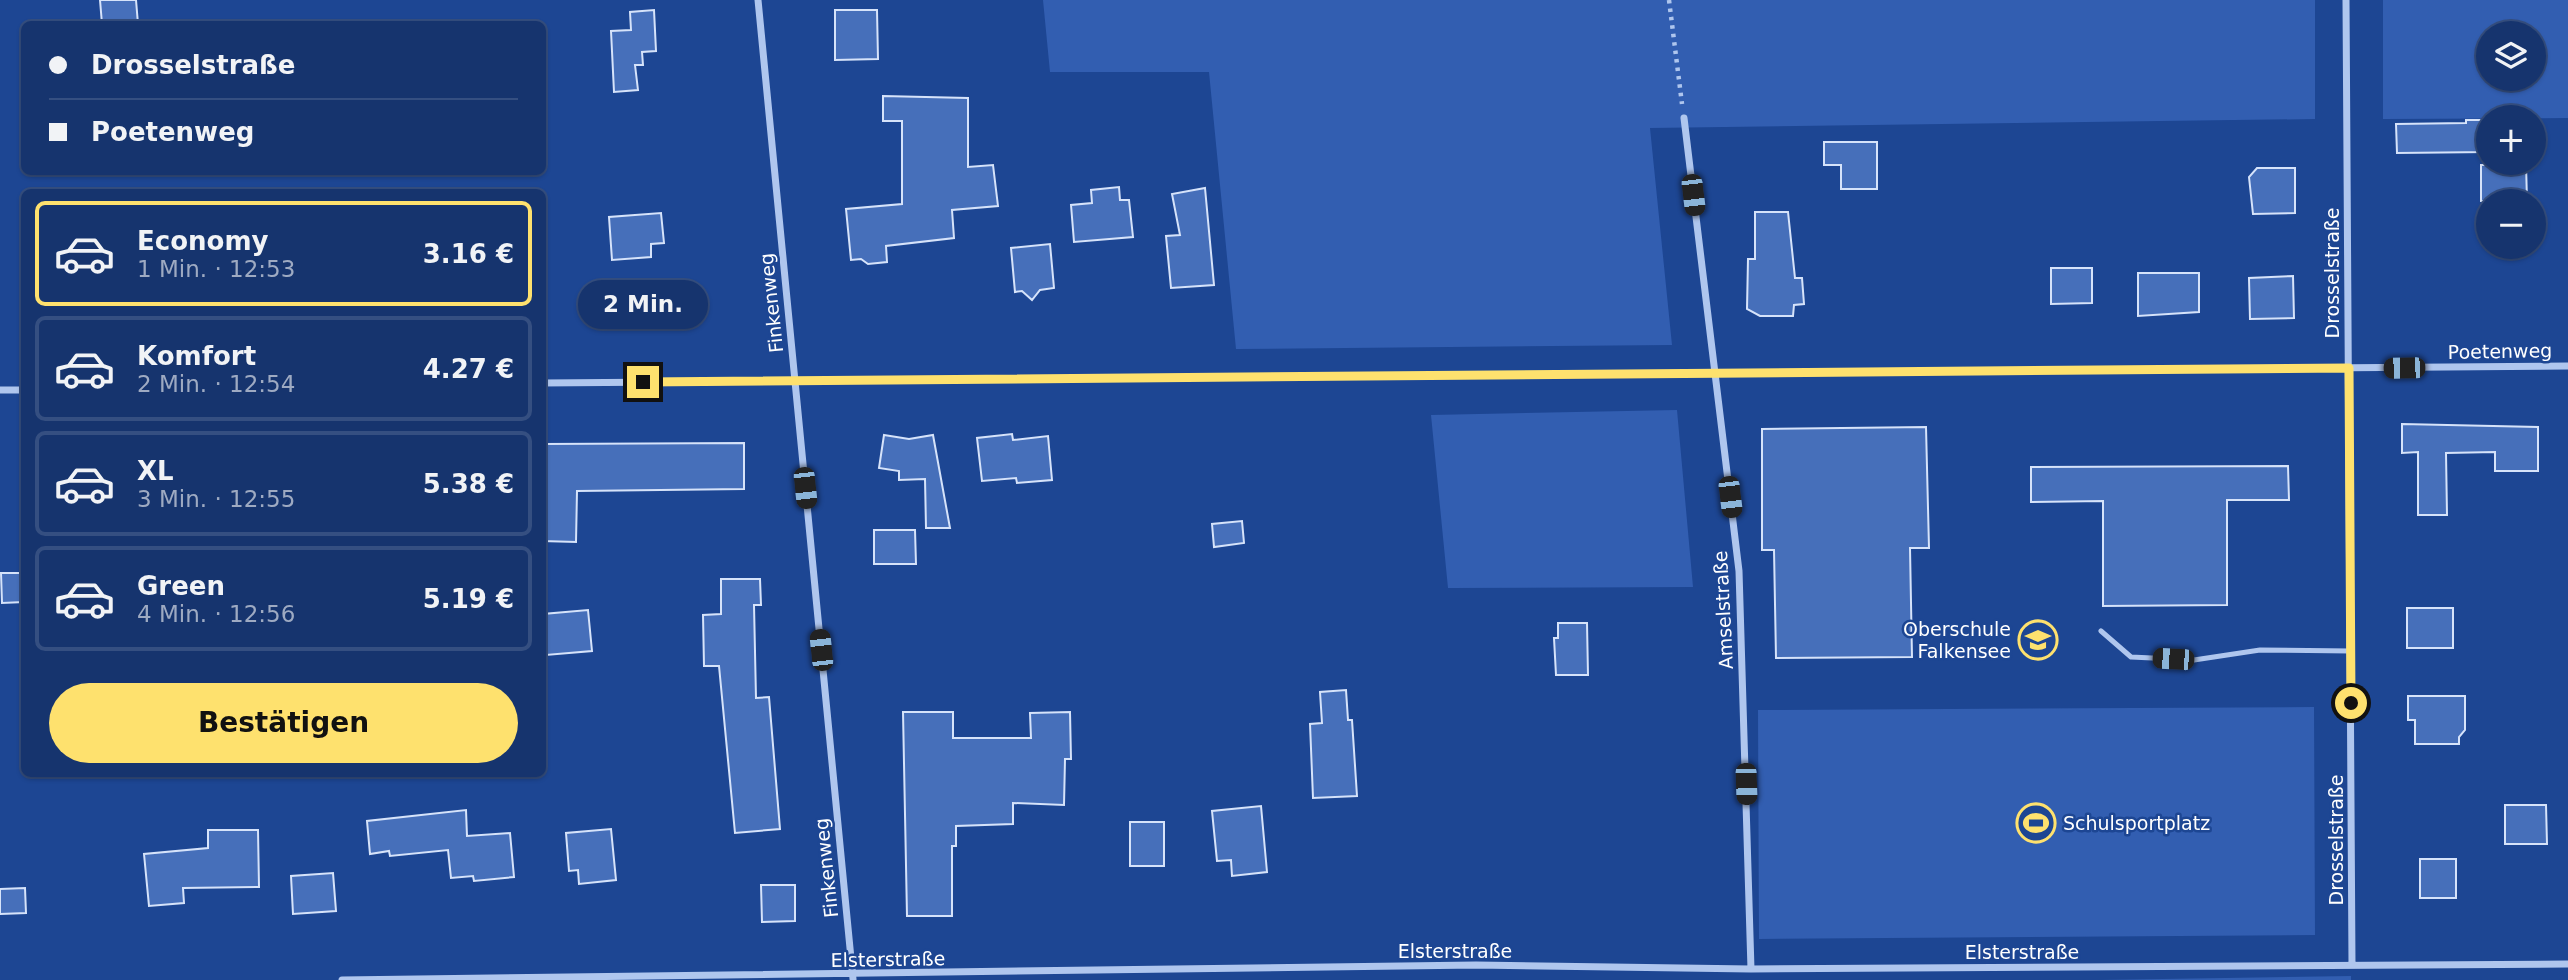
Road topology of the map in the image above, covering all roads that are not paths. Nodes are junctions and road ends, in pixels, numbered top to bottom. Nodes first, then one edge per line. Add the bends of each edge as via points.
1 (758, 0) edge
2 (2346, 0) edge
3 (1684, 118) road end
4 (2568, 366) edge
5 (2349, 368) junction
6 (1714, 373) junction
7 (795, 379) junction
8 (546, 383) edge
9 (0, 390) edge
10 (21, 390) edge
11 (2101, 631) dead end
12 (2351, 651) junction
13 (2568, 964) edge
14 (2352, 965) junction
15 (1751, 969) junction
16 (852, 978) edge
17 (342, 980) edge

1 - 7 street, Finkenweg
2 - 5 street, Drosselstraße
3 - 6 street, Amselstraße
4 - 5 street, Poetenweg
5 - 6 street, Poetenweg
5 - 12 street, Drosselstraße
6 - 7 street, Poetenweg
6 - 15 street, Amselstraße via 1740,572
7 - 8 street, Poetenweg
7 - 16 street, Finkenweg
9 - 10 street
11 - 12 lane via 2131,657 2194,660 2260,650
12 - 14 street, Drosselstraße
13 - 14 street, Elsterstraße
14 - 15 street, Elsterstraße
15 - 16 street, Elsterstraße via 1476,965
16 - 17 street, Elsterstraße

